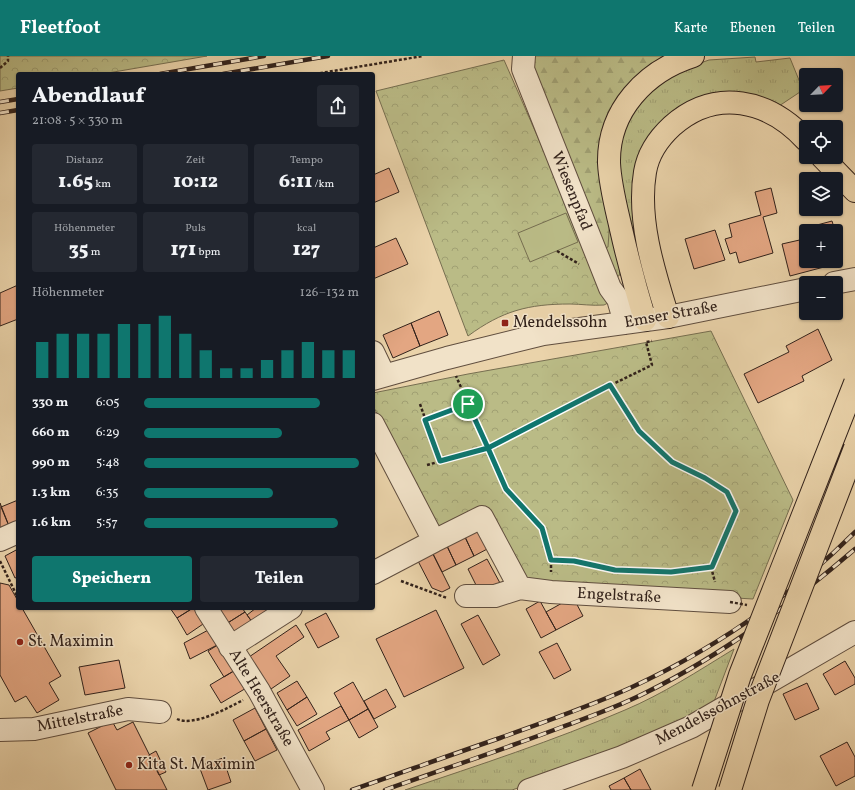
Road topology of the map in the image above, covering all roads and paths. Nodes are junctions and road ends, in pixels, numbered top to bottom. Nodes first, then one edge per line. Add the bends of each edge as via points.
1 (8, 56) edge
2 (423, 56) edge
3 (524, 56) edge
4 (693, 56) edge
5 (0, 68) edge
6 (327, 72) edge
7 (799, 134) edge
8 (829, 164) edge
9 (855, 191) edge
10 (855, 278) edge
11 (843, 281) edge
12 (799, 290) edge
13 (668, 317) junction
14 (635, 322) junction
15 (658, 339) dead end
16 (447, 358) junction
17 (375, 362) edge
18 (378, 377) edge
19 (855, 382) edge
20 (610, 385) junction
21 (420, 404) dead end
22 (468, 404) junction
23 (425, 420) junction
24 (375, 428) edge
25 (488, 448) junction
26 (855, 448) edge
27 (440, 461) junction
28 (427, 465) dead end
29 (16, 533) edge
30 (0, 540) edge
31 (434, 541) junction
32 (0, 561) edge
33 (712, 567) junction
34 (375, 572) edge
35 (400, 581) dead end
36 (520, 588) junction
37 (16, 594) edge
38 (466, 596) joint
39 (721, 597) joint
40 (207, 610) edge
41 (288, 610) edge
42 (855, 632) edge
43 (230, 648) junction
44 (259, 691) junction
45 (160, 712) joint
46 (0, 730) edge
47 (313, 790) edge
48 (529, 790) edge
49 (703, 790) edge
50 (730, 790) edge

1 - 5 path via 8,61
2 - 6 path
3 - 14 street, Wiesenpfad via 523,69 607,282
4 - 14 highway via 674,62 652,75 634,93 621,114 612,137 609,162 612,187 632,274
7 - 13 highway via 781,118 754,105 730,102 712,104 696,111 679,120 664,134 645,170 643,190 653,270
8 - 9 highway
10 - 11 street
12 - 13 street, Emser Straße
13 - 14 street, Emser Straße
14 - 16 street, Emser Straße via 543,334
15 - 20 path via 646,342 652,365
16 - 18 street, Emser Straße
16 - 22 path
17 - 18 street
19 - 49 highway, bridge via 740,675
20 - 25 path
20 - 33 path via 639,431 672,462 727,492 736,511
21 - 23 path
22 - 23 path
22 - 25 path
23 - 27 path
24 - 31 street
25 - 27 path
25 - 33 path via 506,489 542,528 551,560 574,561 615,570 671,572
26 - 50 highway, bridge via 758,700
27 - 28 path
29 - 30 street
31 - 34 street
31 - 36 street via 482,517
32 - 37 path
33 - 39 path
35 - 38 path via 449,599
36 - 38 street, Engelstraße via 495,596
36 - 39 street, Engelstraße via 551,592
40 - 43 street, Alte Heerstraße
41 - 43 street
42 - 48 street, Mendelssohnstraße via 692,727 622,757
43 - 44 street, Alte Heerstraße
44 - 45 path via 216,714 182,722
44 - 47 street, Alte Heerstraße
45 - 46 street, Mittelstraße via 128,709 34,729

